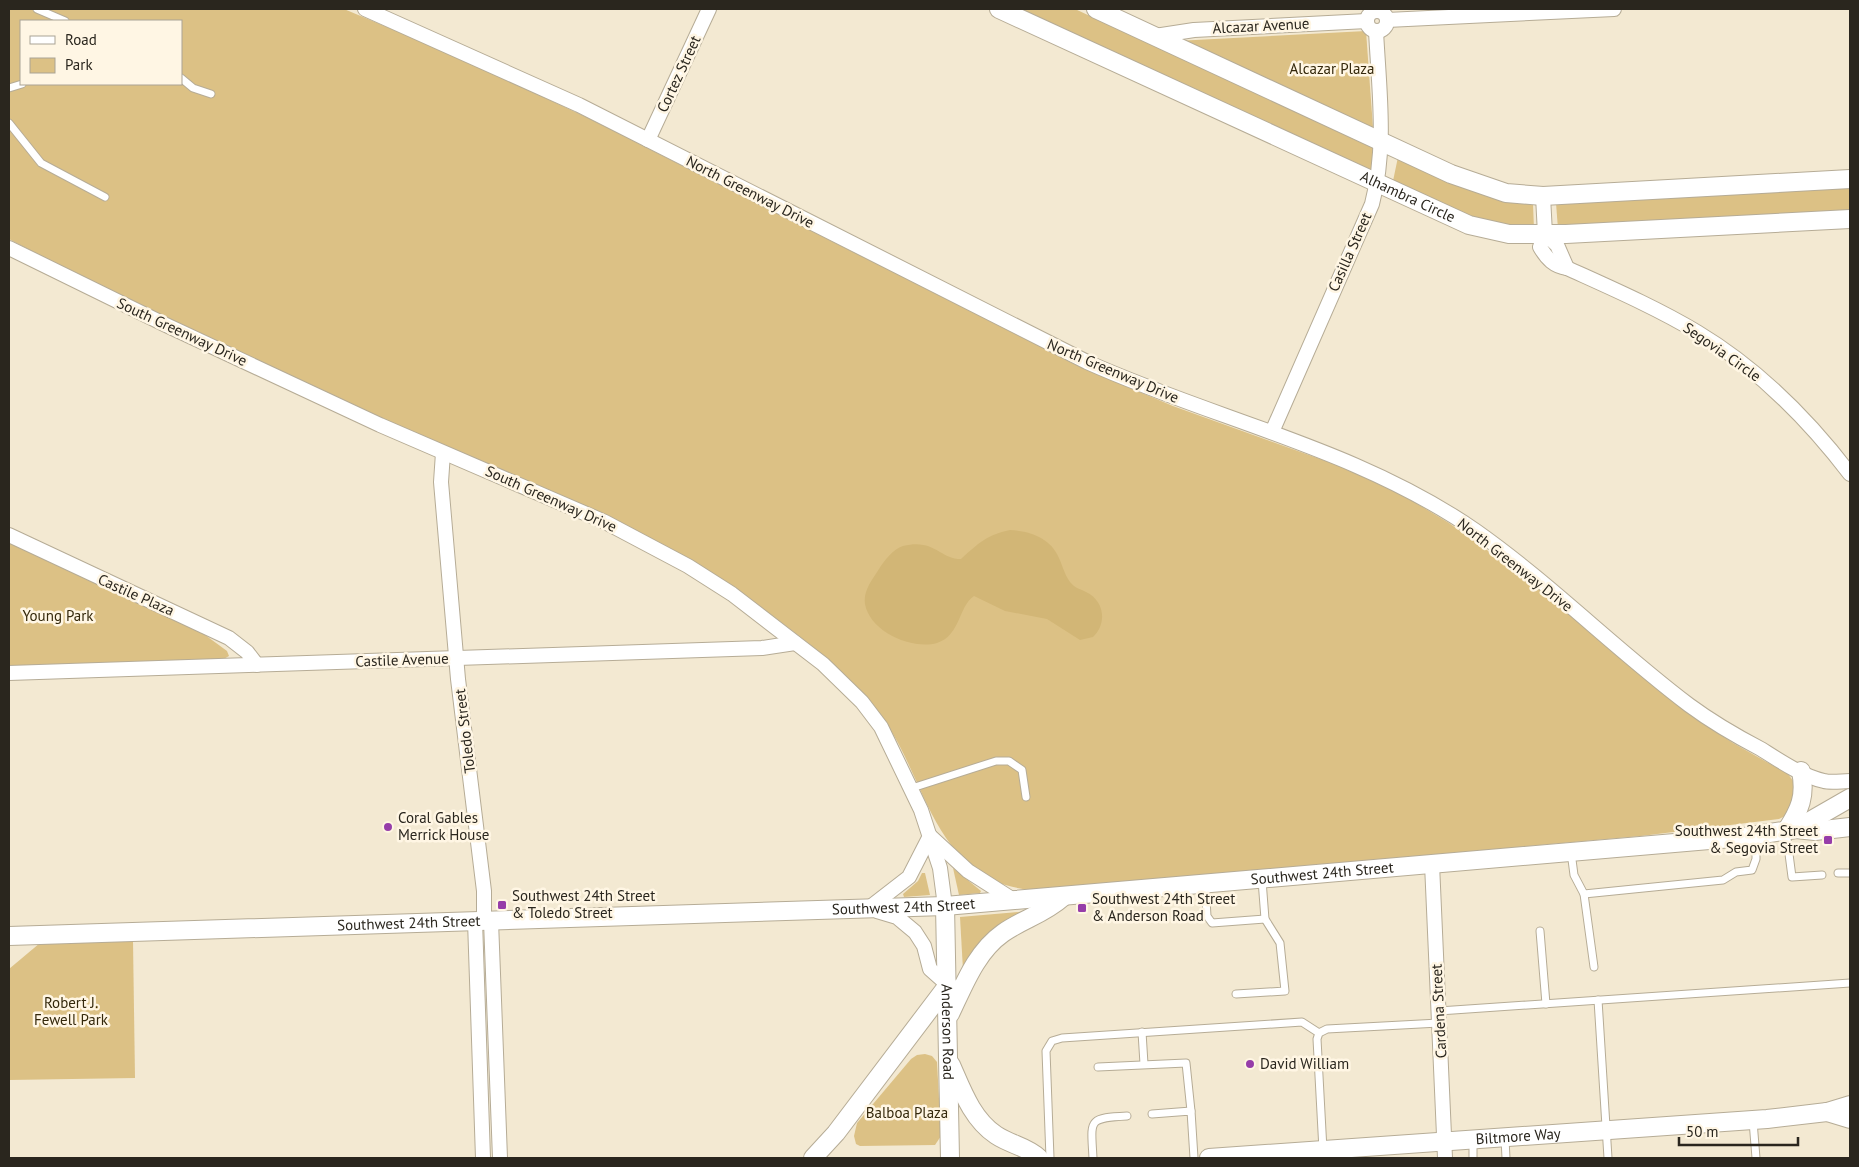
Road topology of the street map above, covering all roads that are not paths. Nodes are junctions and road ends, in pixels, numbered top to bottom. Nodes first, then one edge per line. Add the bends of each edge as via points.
1 (37, 9) edge
2 (365, 9) edge
3 (709, 9) edge
4 (999, 9) edge
5 (1096, 9) edge
6 (1614, 9) edge
7 (1376, 19) edge
8 (63, 20) edge
9 (1155, 36) junction
10 (182, 79) edge
11 (211, 94) dead end
12 (9, 123) edge
13 (648, 140) junction
14 (1381, 141) junction
15 (1850, 179) edge
16 (1377, 184) junction
17 (1543, 196) junction
18 (104, 197) dead end
19 (1850, 219) edge
20 (1545, 234) junction
21 (9, 248) edge
22 (1272, 432) junction
23 (443, 453) junction
24 (1850, 474) edge
25 (9, 535) edge
26 (795, 643) junction
27 (457, 658) junction
28 (257, 665) junction
29 (9, 673) edge
30 (1800, 771) junction
31 (1850, 781) edge
32 (1826, 782) junction
33 (912, 788) junction
34 (1026, 797) dead end
35 (1849, 802) edge
36 (1850, 827) edge
37 (1791, 830) junction
38 (1756, 835) junction
39 (930, 836) junction
40 (1571, 852) junction
41 (1432, 864) junction
42 (1838, 873) dead end
43 (1850, 873) edge
44 (1822, 875) dead end
45 (1262, 879) junction
46 (1204, 884) junction
47 (1584, 894) junction
48 (1063, 897) junction
49 (1015, 901) junction
50 (945, 906) junction
51 (869, 908) junction
52 (1265, 919) junction
53 (483, 921) junction
54 (1540, 931) dead end
55 (9, 936) edge
56 (1594, 967) dead end
57 (1850, 983) edge
58 (948, 985) junction
59 (1236, 994) dead end
60 (1598, 1000) junction
61 (1546, 1004) junction
62 (1439, 1017) junction
63 (948, 1019) junction
64 (1142, 1032) junction
65 (1319, 1033) junction
66 (948, 1058) junction
67 (1144, 1064) junction
68 (1098, 1067) dead end
69 (1850, 1105) edge
70 (1191, 1111) junction
71 (1827, 1112) junction
72 (1152, 1114) dead end
73 (1127, 1116) dead end
74 (1850, 1119) edge
75 (1753, 1120) junction
76 (1606, 1130) junction
77 (1505, 1137) junction
78 (1472, 1140) junction
79 (1445, 1150) edge
80 (1316, 1153) edge
81 (483, 1158) edge
82 (500, 1158) edge
83 (812, 1158) edge
84 (950, 1158) edge
85 (1040, 1158) edge
86 (1050, 1158) edge
87 (1093, 1158) edge
88 (1194, 1158) edge
89 (1209, 1158) edge
90 (1228, 1158) edge
91 (1473, 1158) edge
92 (1506, 1158) edge
93 (1608, 1158) edge
94 (1756, 1158) edge

1 - 8 lane
2 - 13 street, North Greenway Drive via 571,101
3 - 13 street, Cortez Street
4 - 16 street, Alhambra Circle
5 - 9 street
6 - 7 street, Alcazar Avenue
7 - 9 street, Alcazar Avenue via 1194,30
7 - 14 street, Casilla Street
9 - 14 street
10 - 11 lane via 193,88
12 - 18 lane via 41,163
13 - 22 street, North Greenway Drive via 1086,362 1171,397
14 - 16 street, Casilla Street
14 - 17 street via 1481,186 1511,194
15 - 17 street
16 - 20 street, Alhambra Circle via 1484,230
16 - 22 street, Casilla Street via 1372,204
17 - 20 street, Segovia Circle
19 - 20 street, Alhambra Circle
20 - 24 street, Segovia Circle via 1540,247 1558,266 1662,312 1727,352 1800,416
21 - 23 street, South Greenway Drive via 166,325
22 - 30 street, North Greenway Drive via 1350,462 1459,520 1518,563 1690,705
23 - 26 street, South Greenway Drive via 565,503 638,538 732,594
23 - 27 street, Toledo Street via 441,482
25 - 28 street, Castile Plaza via 229,638
26 - 27 street, Castile Avenue via 762,648
26 - 33 street, South Greenway Drive via 837,678 871,714 889,740
27 - 28 street, Castile Avenue
27 - 53 street, Toledo Street via 484,891
28 - 29 street, Castile Avenue
30 - 32 street, North Greenway Drive
30 - 37 street via 1802,804
31 - 32 street, North Greenway Drive
32 - 35 street, North Greenway Drive via 1831,791
33 - 34 lane via 996,761 1009,761 1022,770
33 - 39 street, South Greenway Drive
35 - 37 street, Southwest 24th Street
36 - 37 street, Southwest 24th Street
37 - 38 street, Southwest 24th Street
37 - 44 lane via 1792,877
38 - 40 street, Southwest 24th Street
38 - 47 lane via 1756,859 1752,870 1736,872 1723,880
39 - 49 street via 968,871
39 - 50 street, South Greenway Drive via 940,868
39 - 51 street via 909,877
40 - 41 street, Southwest 24th Street
40 - 47 lane via 1574,875
41 - 45 street, Southwest 24th Street
41 - 62 street, Cardena Street
42 - 43 lane
45 - 46 street, Southwest 24th Street
45 - 52 lane
46 - 48 street, Southwest 24th Street
46 - 52 lane via 1207,916 1212,923
47 - 56 lane
48 - 49 street, Southwest 24th Street
48 - 63 street via 1048,910 1001,935 987,948 975,964
49 - 50 street, Southwest 24th Street
50 - 51 street, Southwest 24th Street
50 - 58 street, Anderson Road
51 - 53 street, Southwest 24th Street
51 - 58 street via 906,923 919,938 930,969
52 - 59 lane via 1280,942 1285,991
53 - 55 street, Southwest 24th Street
53 - 81 street, Toledo Street
53 - 82 street, Toledo Street
54 - 61 lane
57 - 60 lane
58 - 63 street, Anderson Road
58 - 83 street via 836,1133
60 - 61 lane
60 - 76 lane
61 - 62 lane
62 - 65 lane via 1326,1029
62 - 79 street, Cardena Street
63 - 66 street, Anderson Road
64 - 65 lane via 1302,1022
64 - 67 lane
64 - 86 lane via 1052,1041 1046,1051
65 - 80 lane
66 - 84 street, Anderson Road
66 - 85 street via 969,1106 980,1120 995,1135 1029,1148
67 - 68 lane
67 - 70 lane via 1186,1063
69 - 71 street, Biltmore Way
70 - 72 lane
70 - 88 lane
71 - 74 street, Biltmore Way
71 - 75 street, Biltmore Way
73 - 87 lane via 1096,1120 1091,1130
75 - 76 street, Biltmore Way
75 - 94 lane
76 - 77 street, Biltmore Way
76 - 93 lane
77 - 78 street, Biltmore Way
77 - 92 lane
78 - 79 street, Biltmore Way
78 - 91 lane
79 - 80 street, Biltmore Way
80 - 90 street, Biltmore Way
89 - 90 street, Biltmore Way

